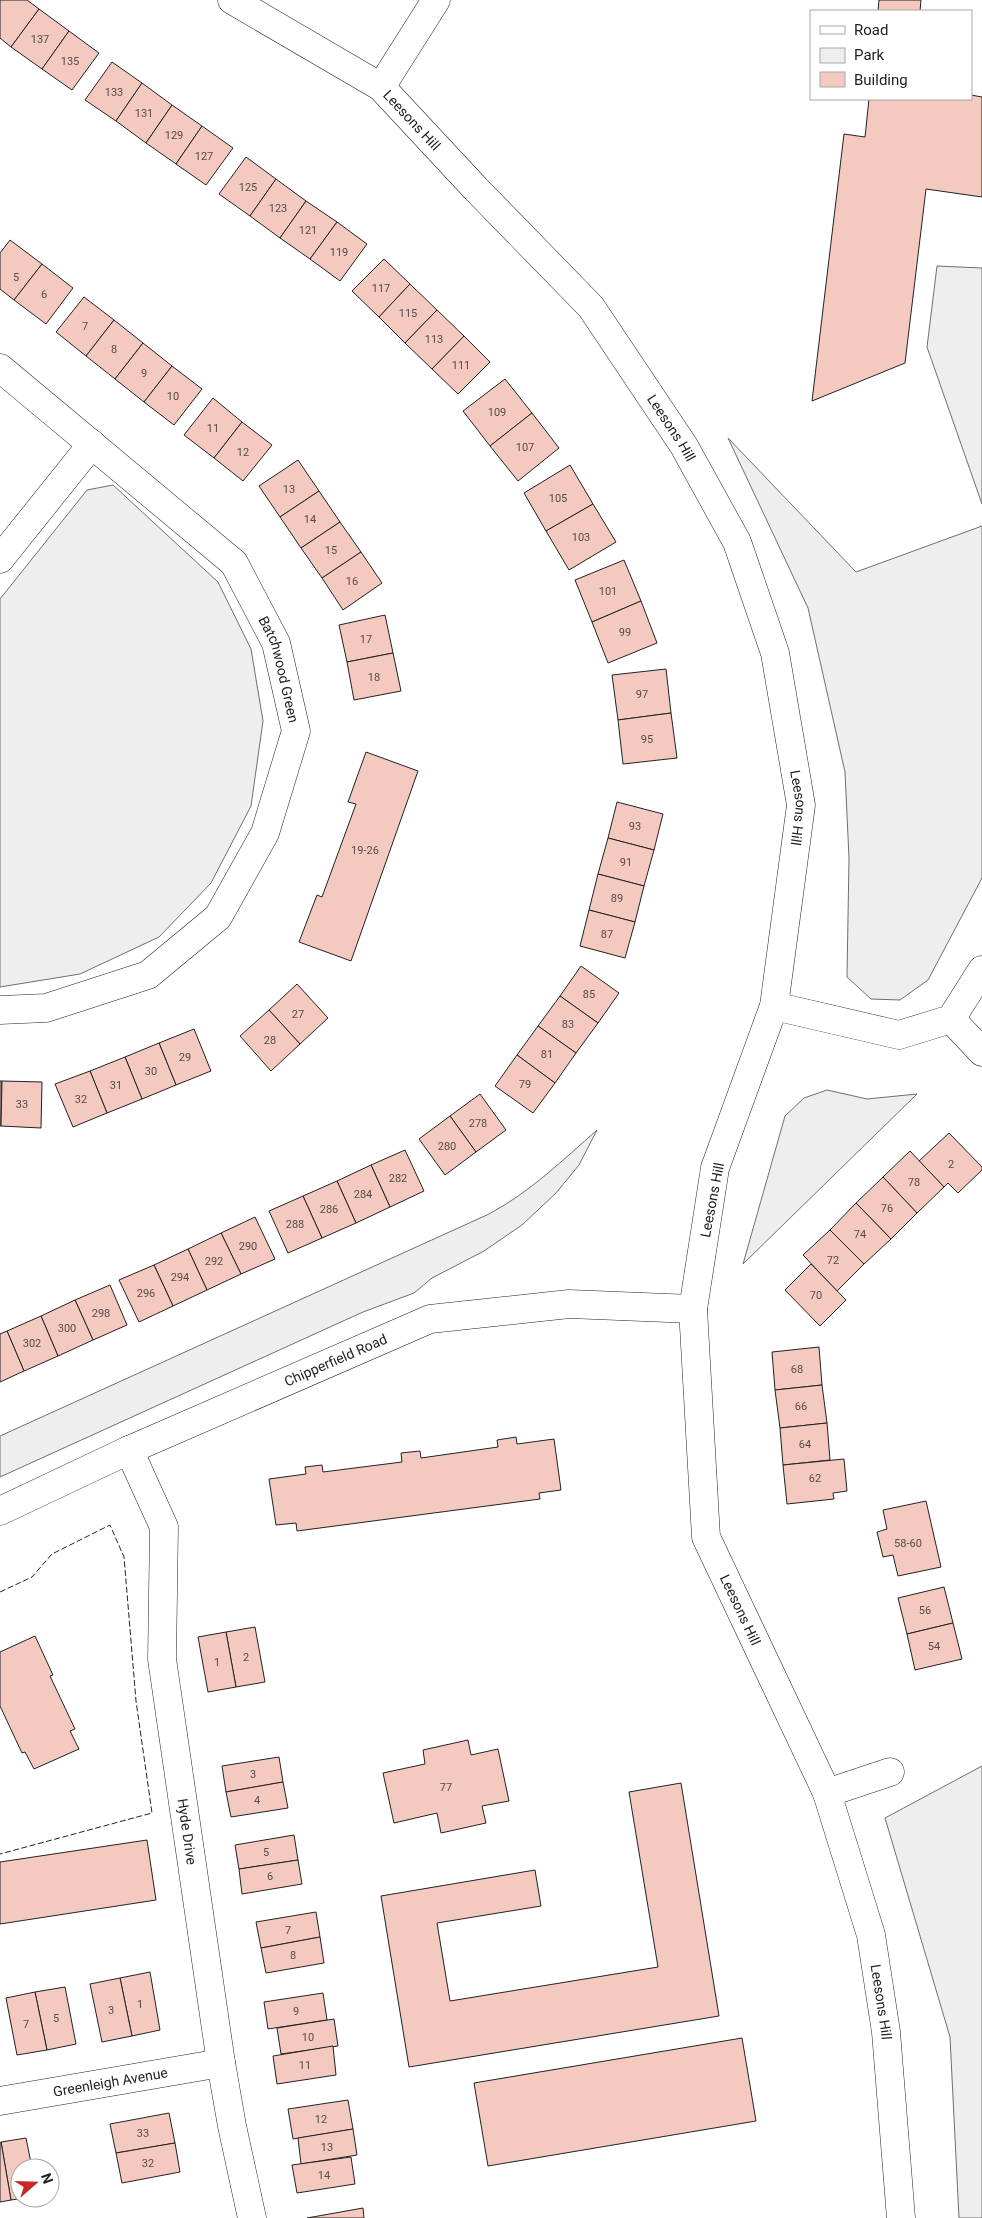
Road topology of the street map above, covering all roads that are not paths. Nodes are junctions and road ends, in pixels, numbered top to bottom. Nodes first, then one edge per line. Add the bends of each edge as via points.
1 (232, 0) edge
2 (436, 0) edge
3 (381, 87) junction
4 (0, 368) edge
5 (92, 444) junction
6 (0, 559) edge
7 (982, 970) edge
8 (774, 1006) junction
9 (0, 1010) edge
10 (951, 1019) junction
11 (982, 1052) edge
12 (693, 1309) junction
13 (129, 1450) junction
14 (0, 1511) edge
15 (890, 1772) dead end
16 (827, 1793) junction
17 (221, 2063) junction
18 (0, 2101) edge
19 (252, 2218) edge
20 (900, 2218) edge

1 - 3 street, Leesons Hill
2 - 3 street
3 - 8 street, Leesons Hill via 591,307 684,446 737,542 775,652 800,805
4 - 5 street, Batchwood Green
5 - 6 street
5 - 9 street, Batchwood Green via 234,563 276,643 296,731 265,833 218,917 148,975 46,1008
7 - 10 street
8 - 10 street via 899,1035
8 - 12 street, Leesons Hill via 715,1168
10 - 11 street
12 - 13 street, Chipperfield Road via 568,1304 430,1319
12 - 16 street, Leesons Hill via 706,1537
13 - 14 street, Chipperfield Road
13 - 17 street, Hyde Drive via 164,1527 162,1659
15 - 16 street
16 - 20 street, Leesons Hill via 871,1935 886,2032
17 - 18 street, Greenleigh Avenue
17 - 19 street, Hyde Drive

